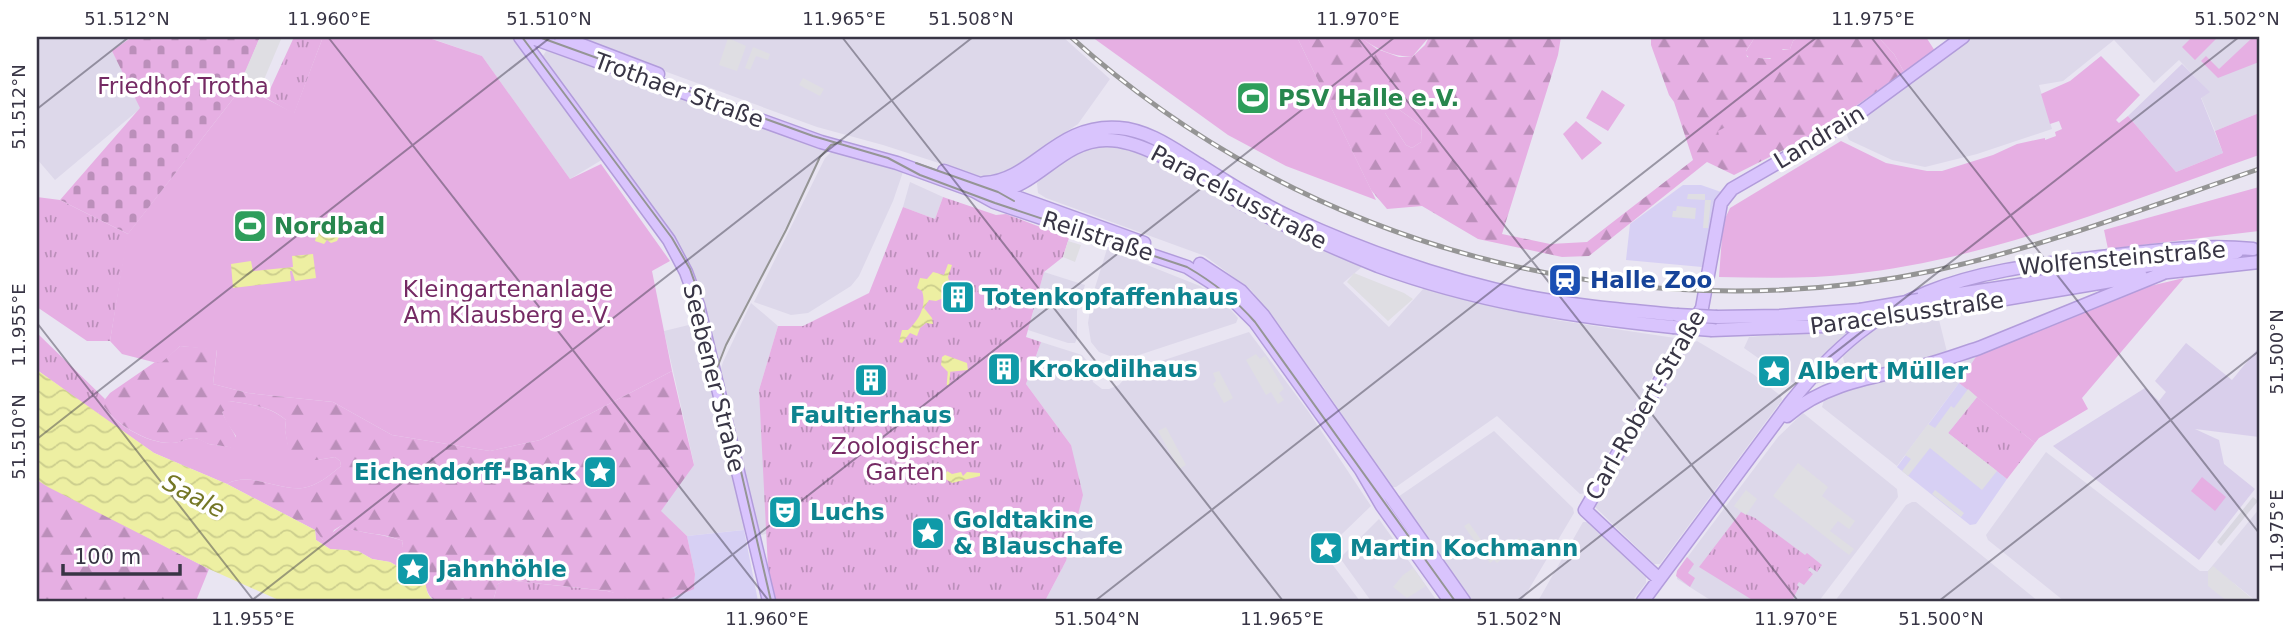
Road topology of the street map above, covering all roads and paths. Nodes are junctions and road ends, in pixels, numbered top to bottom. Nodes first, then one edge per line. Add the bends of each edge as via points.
1 (520, 37) edge
2 (530, 37) edge
3 (1963, 37) edge
4 (558, 41) edge
5 (541, 67) junction
6 (829, 140) joint
7 (1033, 176) junction
8 (977, 187) junction
9 (1002, 192) junction
10 (1030, 203) junction
11 (2256, 248) edge
12 (1712, 259) joint
13 (2259, 262) edge
14 (2166, 272) junction
15 (1429, 276) junction
16 (1675, 321) junction
17 (1814, 376) junction
18 (1856, 381) junction
19 (1319, 402) junction
20 (1771, 430) junction
21 (1659, 579) junction
22 (769, 601) edge
23 (1450, 601) edge
24 (1464, 601) edge
25 (1643, 601) edge

1 - 5 main road, Seebener Straße
2 - 4 main road, Trothaer Straße
3 - 12 main road, Landrain via 1843,125 1732,189 1721,203
4 - 5 main road via 543,52
4 - 6 main road, Trothaer Straße
5 - 22 main road, Seebener Straße via 669,240 693,287
6 - 8 main road, Reilstraße
7 - 9 main road, Paracelsusstraße
7 - 10 main road via 1028,187
7 - 15 main road, Paracelsusstraße via 1083,144 1129,143 1295,230 1381,267
8 - 9 main road, Paracelsusstraße
8 - 15 main road, Paracelsusstraße via 1009,177 1085,131 1127,129 1162,142 1291,218
8 - 19 main road, Reilstraße via 994,202 1187,267 1211,281 1255,322
9 - 10 main road, Reilstraße
10 - 19 main road, Reilstraße via 1192,260 1241,291 1263,315
11 - 16 main road, Paracelsusstraße, bridge via 1860,310
11 - 17 main road, Wolfensteinstraße via 2158,250 2031,264 1973,276 1884,313
12 - 21 main road, Carl-Robert-Straße via 1702,308 1585,510
13 - 14 main road, Paracelsusstraße
14 - 16 main road, Paracelsusstraße, bridge via 1851,325 1712,330
14 - 18 main road, Wolfensteinstraße via 1979,348
15 - 16 main road, Paracelsusstraße via 1526,307 1595,319
17 - 18 main road, Wolfensteinstraße via 1827,374
17 - 20 main road, Wolfensteinstraße
18 - 20 main road, Wolfensteinstraße via 1815,395
19 - 23 main road, Reilstraße via 1382,506
19 - 24 main road, Reilstraße
20 - 21 main road, Wolfensteinstraße
21 - 25 main road, Wolfensteinstraße

